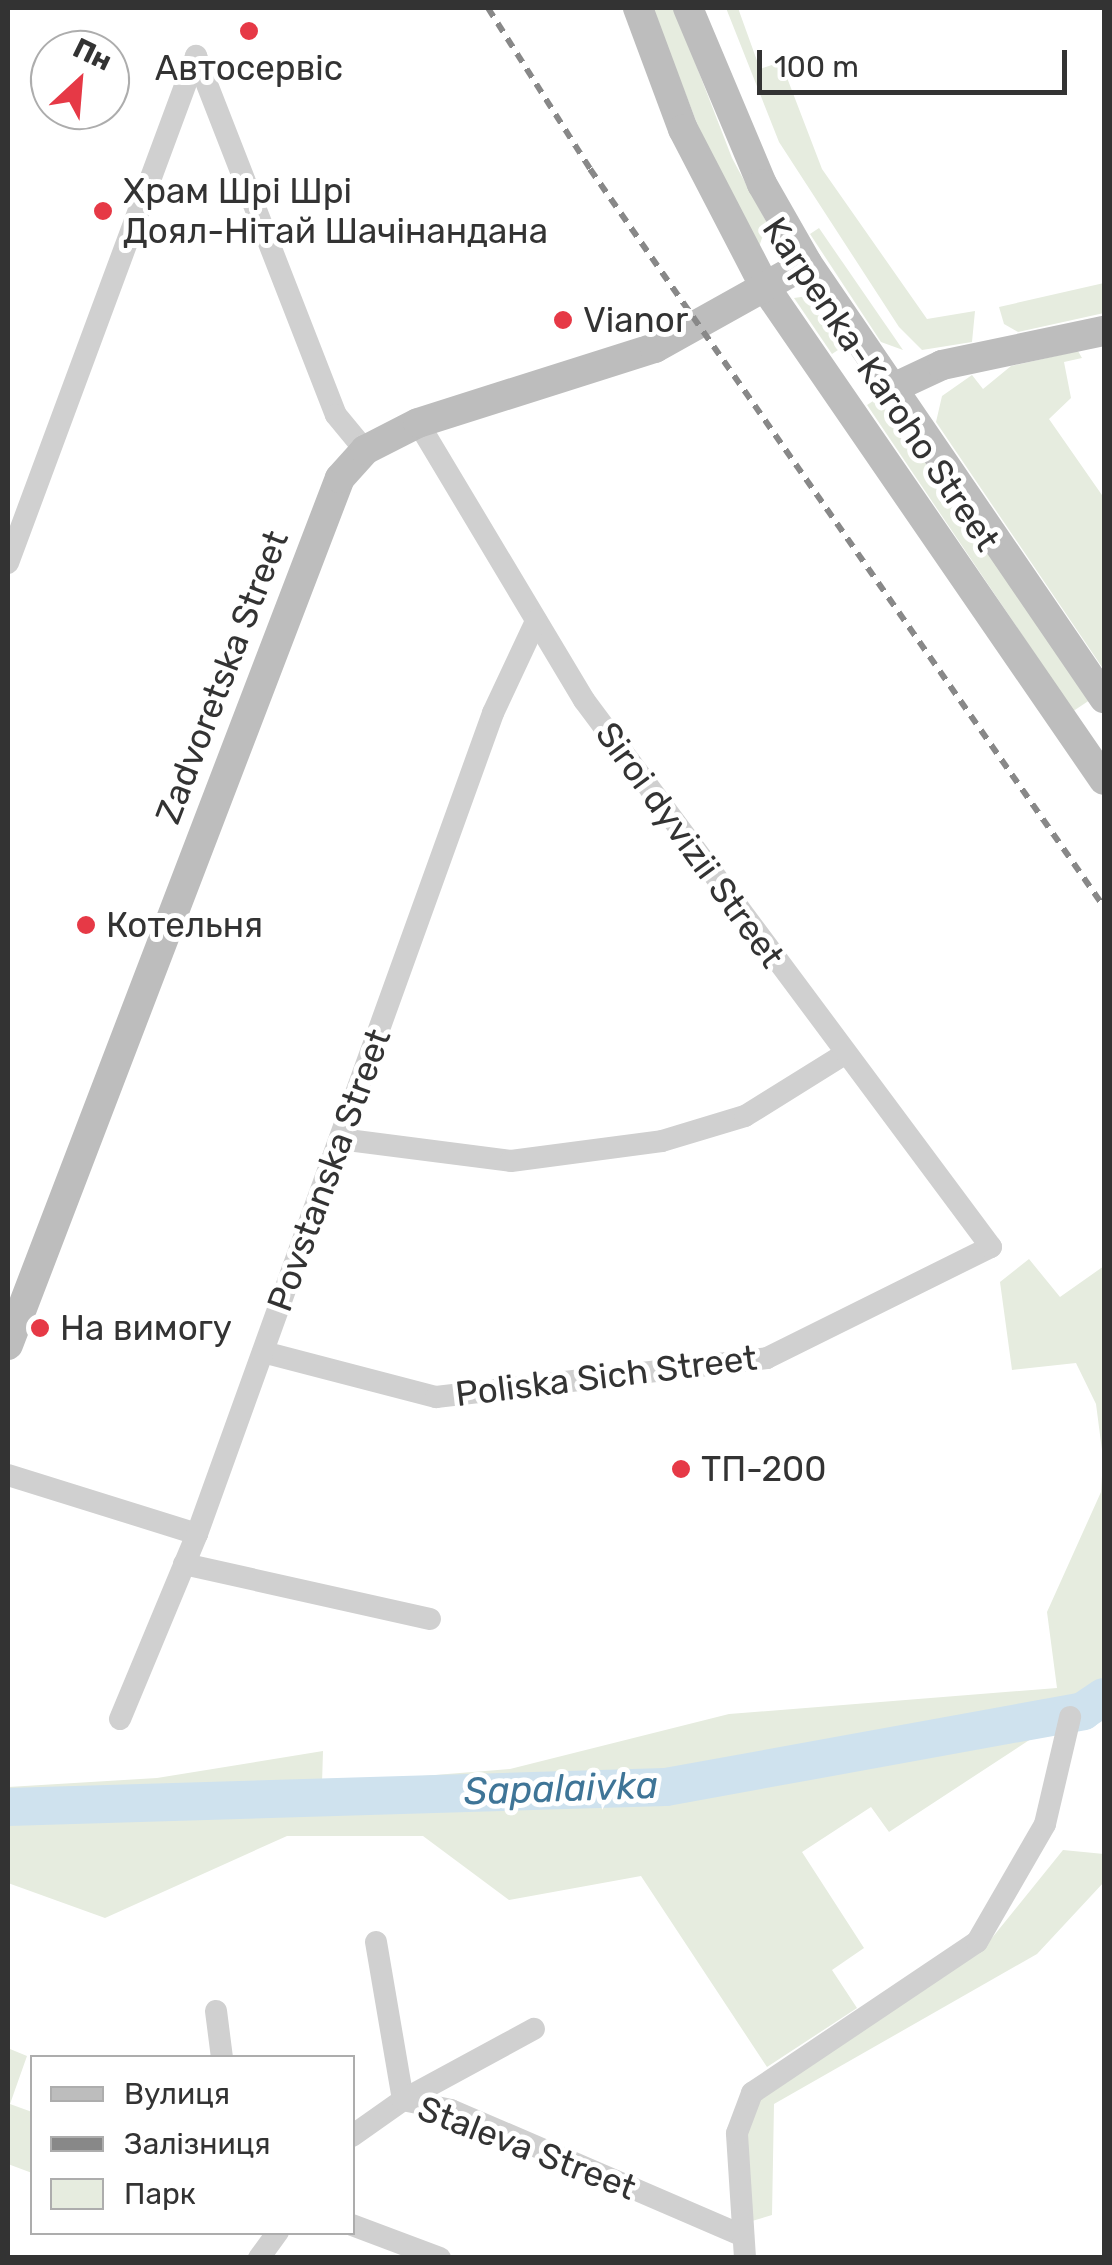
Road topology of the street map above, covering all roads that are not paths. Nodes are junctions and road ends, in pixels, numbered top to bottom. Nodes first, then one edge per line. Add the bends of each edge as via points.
1 (638, 8) edge
2 (688, 8) edge
3 (807, 263) junction
4 (765, 287) junction
5 (1104, 331) edge
6 (894, 388) junction
7 (418, 423) junction
8 (365, 450) junction
9 (8, 562) edge
10 (536, 621) junction
11 (1104, 698) edge
12 (1104, 719) edge
13 (1064, 720) junction
14 (1104, 780) edge
15 (842, 1055) junction
16 (340, 1139) junction
17 (991, 1247) joint
18 (8, 1345) edge
19 (263, 1352) junction
20 (8, 1475) edge
21 (196, 1534) junction
22 (184, 1564) junction
23 (430, 1619) dead end
24 (1070, 1718) dead end
25 (120, 1719) dead end
26 (376, 1942) dead end
27 (216, 2011) dead end
28 (534, 2030) dead end
29 (222, 2055) edge
30 (403, 2100) junction
31 (355, 2134) edge
32 (355, 2226) edge
33 (276, 2235) edge
34 (744, 2247) edge
35 (259, 2258) edge
36 (440, 2258) edge

1 - 4 main road, Karpenka-Karoho Street via 684,129
2 - 3 main road, Karpenka-Karoho Street via 762,184
3 - 4 main road, Zadvoretska Street
3 - 6 main road, Karpenka-Karoho Street
4 - 7 main road, Zadvoretska Street via 655,348
4 - 13 main road, Karpenka-Karoho Street
5 - 6 main road via 942,365
6 - 11 main road, Karpenka-Karoho Street
7 - 8 main road, Zadvoretska Street
7 - 10 street, Siroi dyvizii Street
8 - 9 street via 336,415 196,56
8 - 18 main road, Zadvoretska Street via 340,478 326,513
10 - 15 street, Siroi dyvizii Street via 584,700
10 - 16 street, Povstanska Street via 492,713
12 - 13 main road via 1086,728
13 - 14 main road, Karpenka-Karoho Street
15 - 16 street via 745,1116 662,1140 511,1161
15 - 17 street, Siroi dyvizii Street
16 - 19 street, Povstanska Street
17 - 19 street, Poliska Sich Street via 768,1358 436,1397
19 - 21 street, Povstanska Street
20 - 21 street
21 - 22 street, Povstanska Street
22 - 23 street
22 - 25 street, Povstanska Street
24 - 34 street via 1045,1824 976,1942 752,2093 737,2133
26 - 30 street, Staleva Street
27 - 29 street
28 - 30 street
30 - 31 street
30 - 34 street, Staleva Street via 451,2110
32 - 36 street
33 - 35 street

